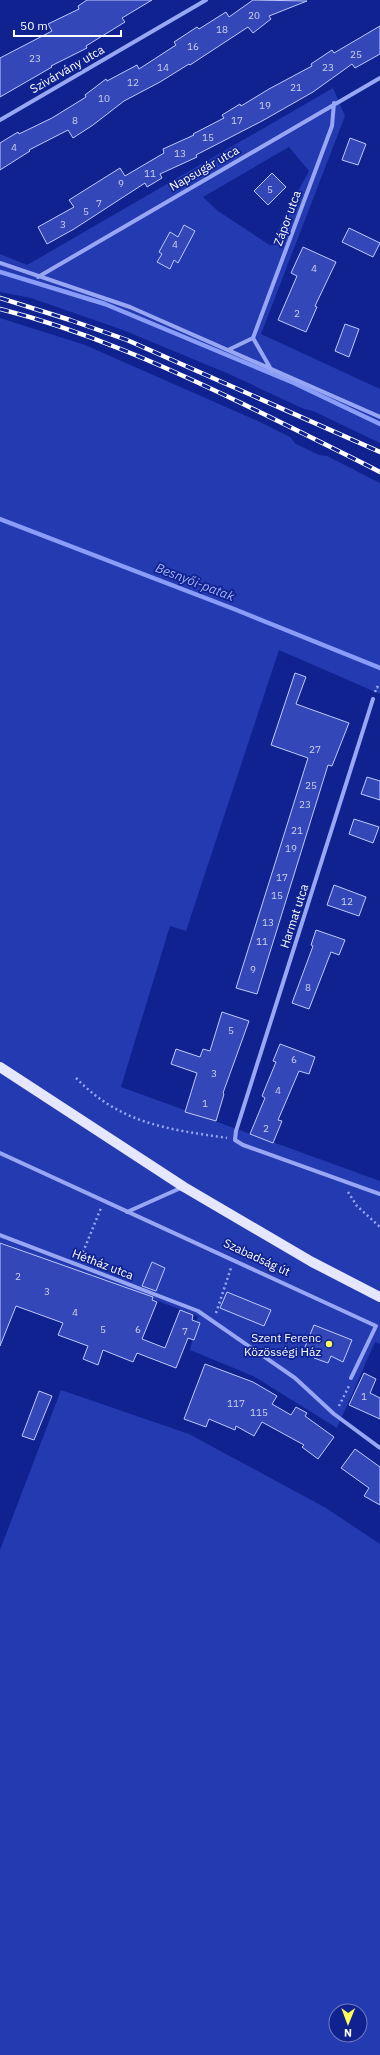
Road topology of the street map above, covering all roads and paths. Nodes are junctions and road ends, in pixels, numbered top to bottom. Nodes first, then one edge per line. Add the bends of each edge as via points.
1 (206, 0) edge
2 (380, 78) edge
3 (334, 103) junction
4 (0, 120) edge
5 (0, 263) edge
6 (38, 277) junction
7 (253, 338) junction
8 (228, 350) junction
9 (272, 370) junction
10 (380, 417) edge
11 (373, 699) dead end
12 (0, 1067) edge
13 (76, 1078) dead end
14 (235, 1140) junction
15 (0, 1153) edge
16 (349, 1183) junction
17 (184, 1187) junction
18 (380, 1194) edge
19 (104, 1202) junction
20 (126, 1212) junction
21 (380, 1227) edge
22 (0, 1235) edge
23 (234, 1261) junction
24 (77, 1265) junction
25 (380, 1297) edge
26 (213, 1321) junction
27 (351, 1378) dead end
28 (349, 1388) dead end
29 (334, 1414) junction
30 (380, 1448) edge

1 - 4 street, Szivárvány utca
2 - 3 street, Napsugár utca
3 - 6 street, Napsugár utca
3 - 7 street, Zápor utca via 332,126
5 - 6 street
6 - 8 street via 130,307
7 - 8 street
7 - 9 street
8 - 9 street
9 - 10 street
11 - 14 street, Harmat utca
12 - 17 main road, Szabadság út
13 - 14 path via 89,1092 136,1120 180,1131
14 - 16 street
15 - 19 street, Szabadság út
16 - 18 street
16 - 21 path via 347,1191 352,1199
17 - 20 street
17 - 25 main road, Szabadság út via 312,1262
19 - 20 street, Szabadság út
19 - 24 path
20 - 23 street, Szabadság út
22 - 24 street, Hétház utca
23 - 26 path
23 - 27 street, Szabadság út via 376,1326
24 - 26 street, Hétház utca via 198,1311
26 - 29 street, Hétház utca via 295,1378
28 - 29 path
29 - 30 street, Hétház utca

